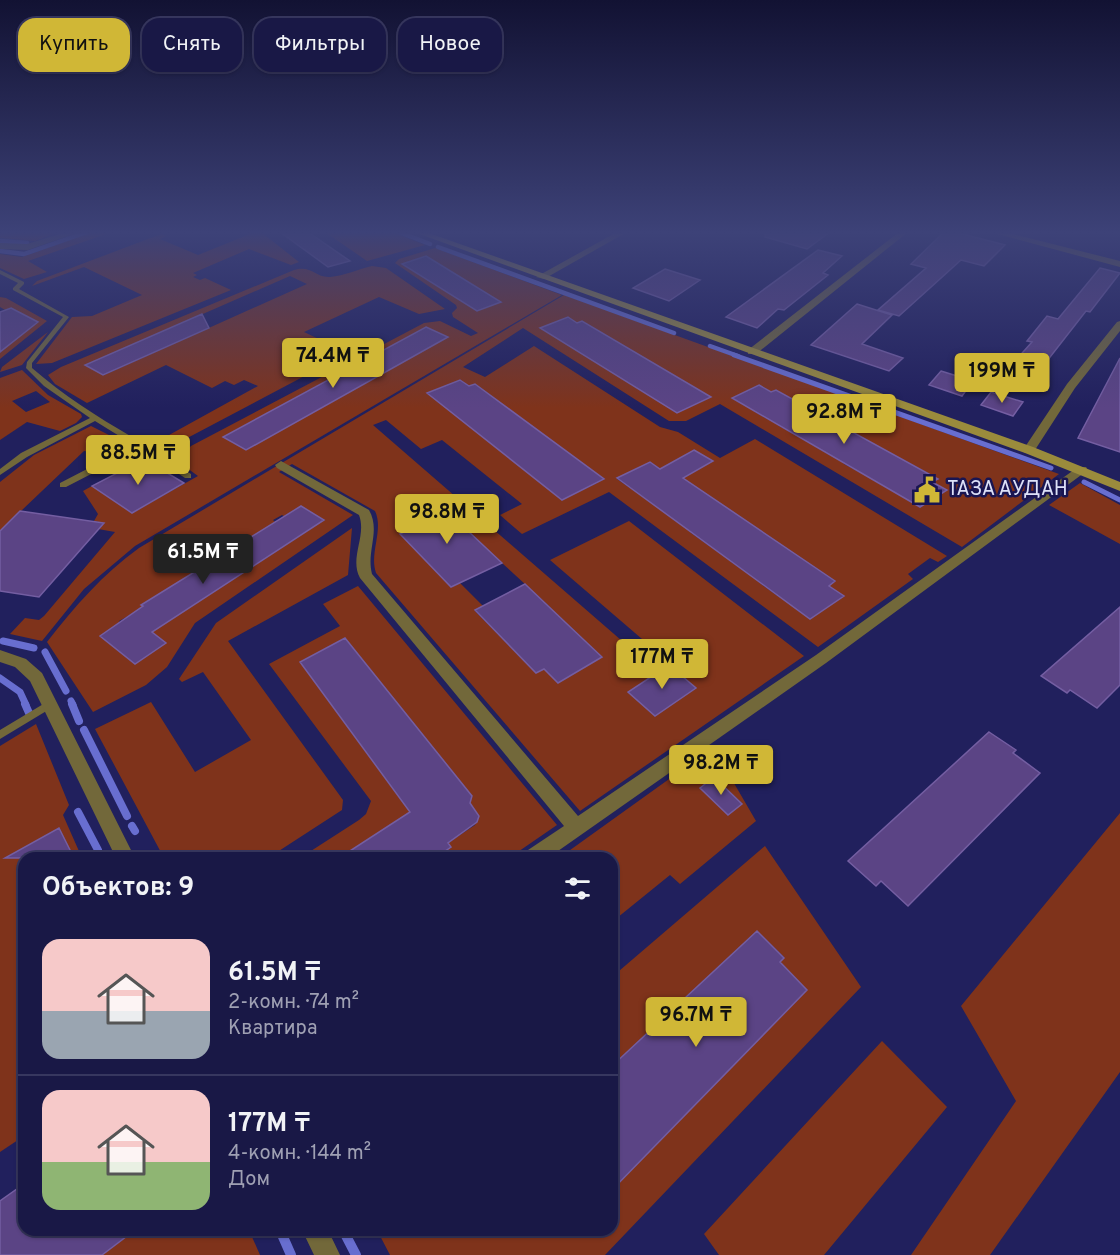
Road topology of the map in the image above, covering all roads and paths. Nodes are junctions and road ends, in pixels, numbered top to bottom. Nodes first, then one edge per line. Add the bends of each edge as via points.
1 (18, 291) edge
2 (579, 291) edge
3 (830, 291) edge
4 (1120, 324) edge
5 (752, 352) junction
6 (95, 418) junction
7 (132, 439) junction
8 (1029, 450) junction
9 (281, 465) dead end
10 (1082, 470) junction
11 (0, 473) edge
12 (188, 476) dead end
13 (63, 485) dead end
14 (1120, 487) edge
15 (0, 656) edge
16 (50, 704) junction
17 (0, 735) edge
18 (576, 827) junction
19 (123, 852) edge
20 (541, 852) edge
21 (318, 1236) edge
22 (327, 1255) edge

1 - 6 lane via 66,317 29,368 53,391
2 - 5 main road
3 - 5 street
4 - 8 street via 1071,386
5 - 8 main road
6 - 7 lane
6 - 11 lane via 24,454
7 - 12 lane
7 - 13 lane via 133,446 123,454
8 - 10 main road
9 - 18 street via 364,513 368,520 365,574
10 - 14 main road
10 - 18 street via 812,666
15 - 16 street via 28,667
16 - 17 lane
16 - 19 street
18 - 20 street
21 - 22 street

